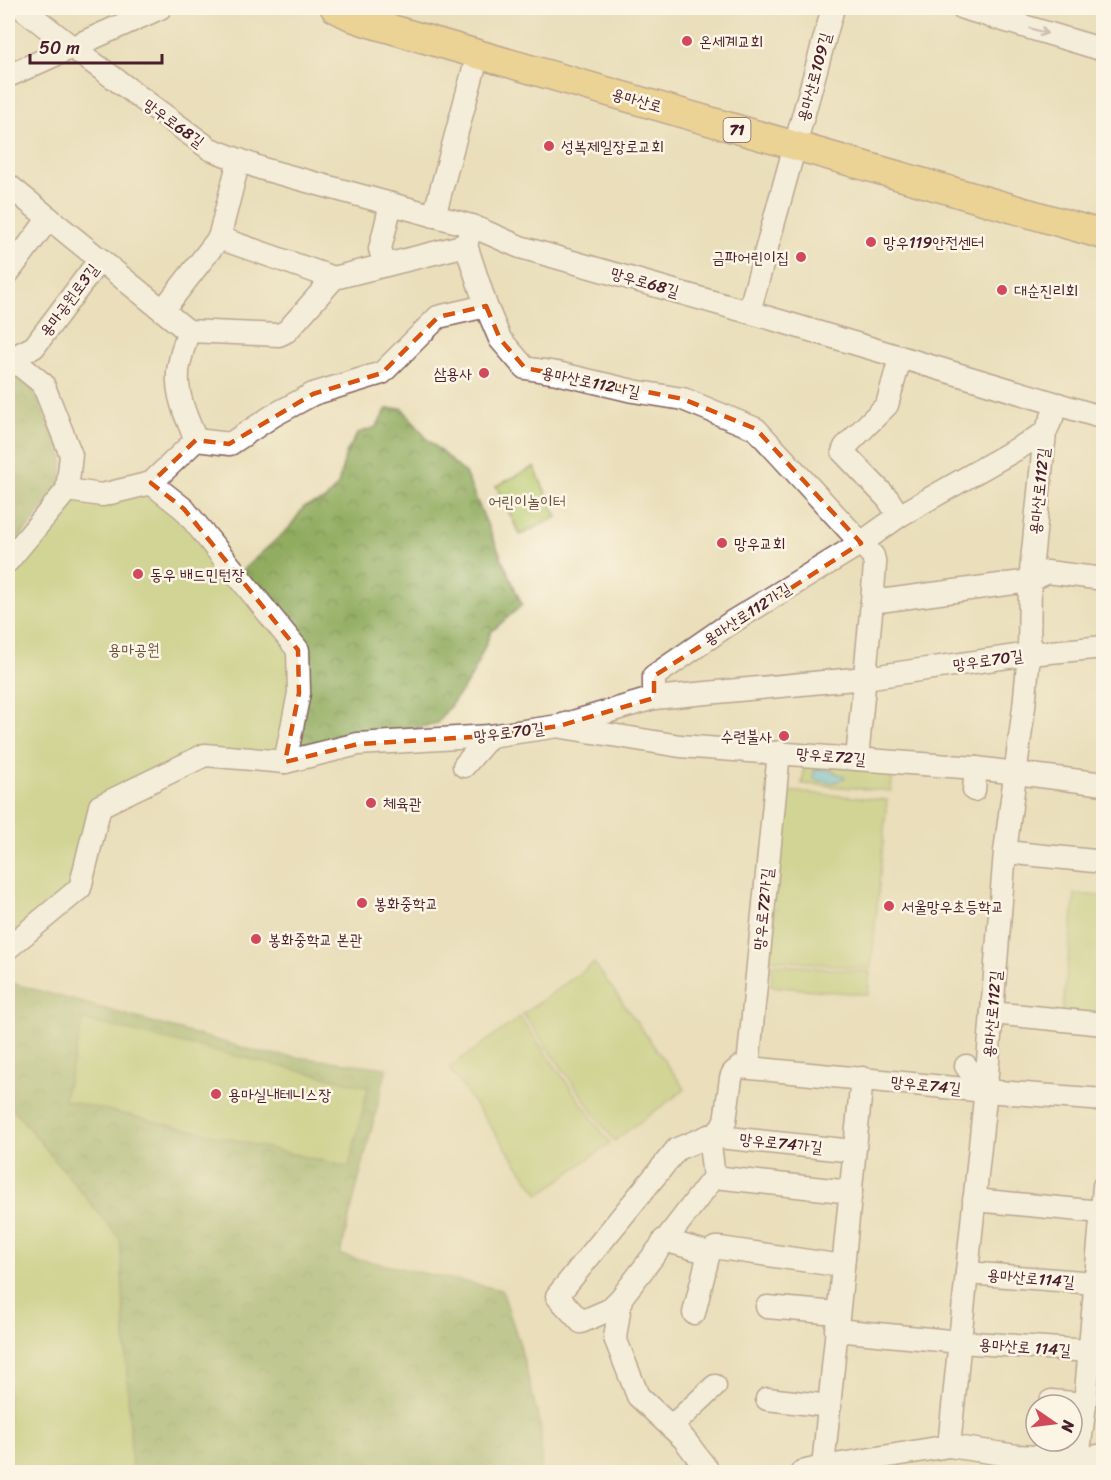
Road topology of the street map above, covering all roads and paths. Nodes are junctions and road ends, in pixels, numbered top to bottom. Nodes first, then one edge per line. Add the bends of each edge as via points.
1 (22, 8) edge
2 (159, 8) edge
3 (335, 8) edge
4 (833, 8) edge
5 (963, 8) edge
6 (993, 12) edge
7 (73, 48) junction
8 (1104, 50) edge
9 (478, 54) junction
10 (8, 76) edge
11 (796, 147) junction
12 (239, 160) junction
13 (8, 185) edge
14 (392, 204) junction
15 (434, 216) junction
16 (49, 218) junction
17 (1104, 235) edge
18 (469, 236) junction
19 (219, 238) junction
20 (100, 259) junction
21 (385, 266) junction
22 (8, 273) edge
23 (334, 278) junction
24 (486, 306) junction
25 (163, 310) junction
26 (749, 312) junction
27 (188, 331) junction
28 (900, 358) junction
29 (9, 359) edge
30 (1058, 404) junction
31 (1104, 418) edge
32 (1045, 433) junction
33 (196, 440) junction
34 (151, 483) junction
35 (67, 490) junction
36 (899, 516) junction
37 (861, 543) junction
38 (8, 561) edge
39 (1104, 579) edge
40 (1030, 581) junction
41 (872, 602) junction
42 (1104, 647) edge
43 (1029, 654) junction
44 (865, 678) junction
45 (654, 698) junction
46 (559, 726) junction
47 (490, 736) junction
48 (779, 752) junction
49 (857, 759) junction
50 (285, 762) junction
51 (464, 766) dead end
52 (1016, 774) junction
53 (1104, 784) edge
54 (1005, 852) junction
55 (1104, 862) edge
56 (8, 948) edge
57 (992, 1013) junction
58 (1104, 1024) edge
59 (748, 1066) junction
60 (966, 1066) dead end
61 (861, 1078) junction
62 (985, 1091) junction
63 (1104, 1100) edge
64 (712, 1136) junction
65 (854, 1151) junction
66 (714, 1178) junction
67 (850, 1192) junction
68 (1103, 1198) edge
69 (974, 1200) junction
70 (664, 1239) junction
71 (709, 1254) junction
72 (843, 1266) junction
73 (967, 1273) junction
74 (1095, 1283) junction
75 (621, 1298) junction
76 (767, 1307) dead end
77 (694, 1313) dead end
78 (837, 1322) junction
79 (960, 1342) junction
80 (1089, 1351) junction
81 (715, 1386) dead end
82 (767, 1399) dead end
83 (1085, 1404) joint
84 (830, 1406) junction
85 (671, 1426) junction
86 (949, 1446) junction
87 (1104, 1455) edge
88 (1078, 1459) junction
89 (812, 1470) edge
90 (709, 1473) edge

1 - 7 street, 망우로68길
2 - 7 street
3 - 9 main road, 용마산로 / 71 via 355,18
4 - 11 street, 용마산로109길
5 - 6 street
6 -> 8 street
7 - 10 street
7 - 12 street, 망우로68길 via 210,149
9 - 11 main road, 용마산로 / 71
9 - 15 street
11 - 17 main road, 용마산로 / 71
11 - 26 street
12 - 14 street, 망우로68길
12 - 19 street
13 - 16 street, 용마공원로3길
14 - 15 street, 망우로68길
14 - 21 street via 380,249
15 - 18 street, 망우로68길
16 - 20 street, 용마공원로3길
16 - 22 street
18 - 21 street
18 - 24 street
18 - 26 street, 망우로68길 via 520,246
19 - 23 street
19 - 25 street
20 - 25 street, 용마공원로3길
20 - 29 street, 용마공원로3길 via 34,347
21 - 23 street
23 - 27 street via 279,335
24 - 33 street via 438,316 382,373 313,394 230,444
24 - 37 street, 용마산로112나길 via 500,339 525,368 683,399 756,429
25 - 27 street, 용마공원로3길
26 - 28 street, 망우로68길
27 - 33 street via 178,378 182,409
28 - 30 street, 망우로68길
28 - 36 street via 886,405 843,452
29 - 35 street via 43,384 70,449
30 - 31 street, 망우로68길
30 - 32 street, 용마산로112길
32 - 36 street, 용마산로112가길
32 - 40 street, 용마산로112길
33 - 34 street
34 - 35 street via 102,495
34 - 50 street via 184,509 298,650 299,693
35 - 38 street
36 - 37 street, 용마산로112가길
37 - 41 street via 875,560
37 - 45 street, 용마산로112가길 via 732,622 654,676
39 - 40 street via 1047,572
40 - 41 street
40 - 43 street, 용마산로112길
41 - 44 street
42 - 43 street, 망우로70길
43 - 44 street, 망우로70길
43 - 52 street, 용마산로112길
44 - 45 street, 망우로70길
44 - 49 street
45 - 46 street, 망우로70길
46 - 47 street, 망우로70길
46 - 48 street, 망우로72길 via 680,746
47 - 50 street, 망우로70길 via 358,744
47 - 51 street
48 - 49 street, 망우로72길
48 - 59 street, 망우로72가길
49 - 52 street, 망우로72길 via 975,779
50 - 56 street, 망우로70길 via 206,755 100,806 80,888
52 - 53 street, 망우로72길
52 - 54 street, 용마산로112길
54 - 55 street
54 - 57 street, 용마산로112길
57 - 58 street
57 - 62 street, 용마산로112길
59 - 61 street, 망우로74길
59 - 64 street via 733,1073 725,1121
60 - 62 street
61 - 62 street, 망우로74길
61 - 65 street
62 - 63 street, 망우로74길
62 - 69 street, 용마산로112길
64 - 65 street, 망우로74가길
64 - 66 street
64 - 75 street via 677,1149 557,1296 581,1322 609,1310
65 - 67 street
66 - 67 street
66 - 70 street
67 - 72 street
68 - 69 street
68 - 74 street, 용마산로114길
69 - 73 street, 용마산로112길
70 - 71 street
70 - 75 street
71 - 72 street via 720,1248
71 - 77 street
72 - 78 street
73 - 74 street, 용마산로114길
73 - 79 street, 용마산로112길
74 - 80 street, 용마산로114길
75 - 85 street via 615,1338 638,1396
76 - 78 street
78 - 79 street
78 - 84 street
79 - 80 street, 용마산로 114길
79 - 86 street, 용마산로112길
80 - 83 street, 용마산로114길
81 - 85 street
82 - 84 street
83 - 88 street, 용마산로114길
84 - 89 street
85 - 90 street
86 - 88 street via 1017,1456
86 - 89 street
87 - 88 street

